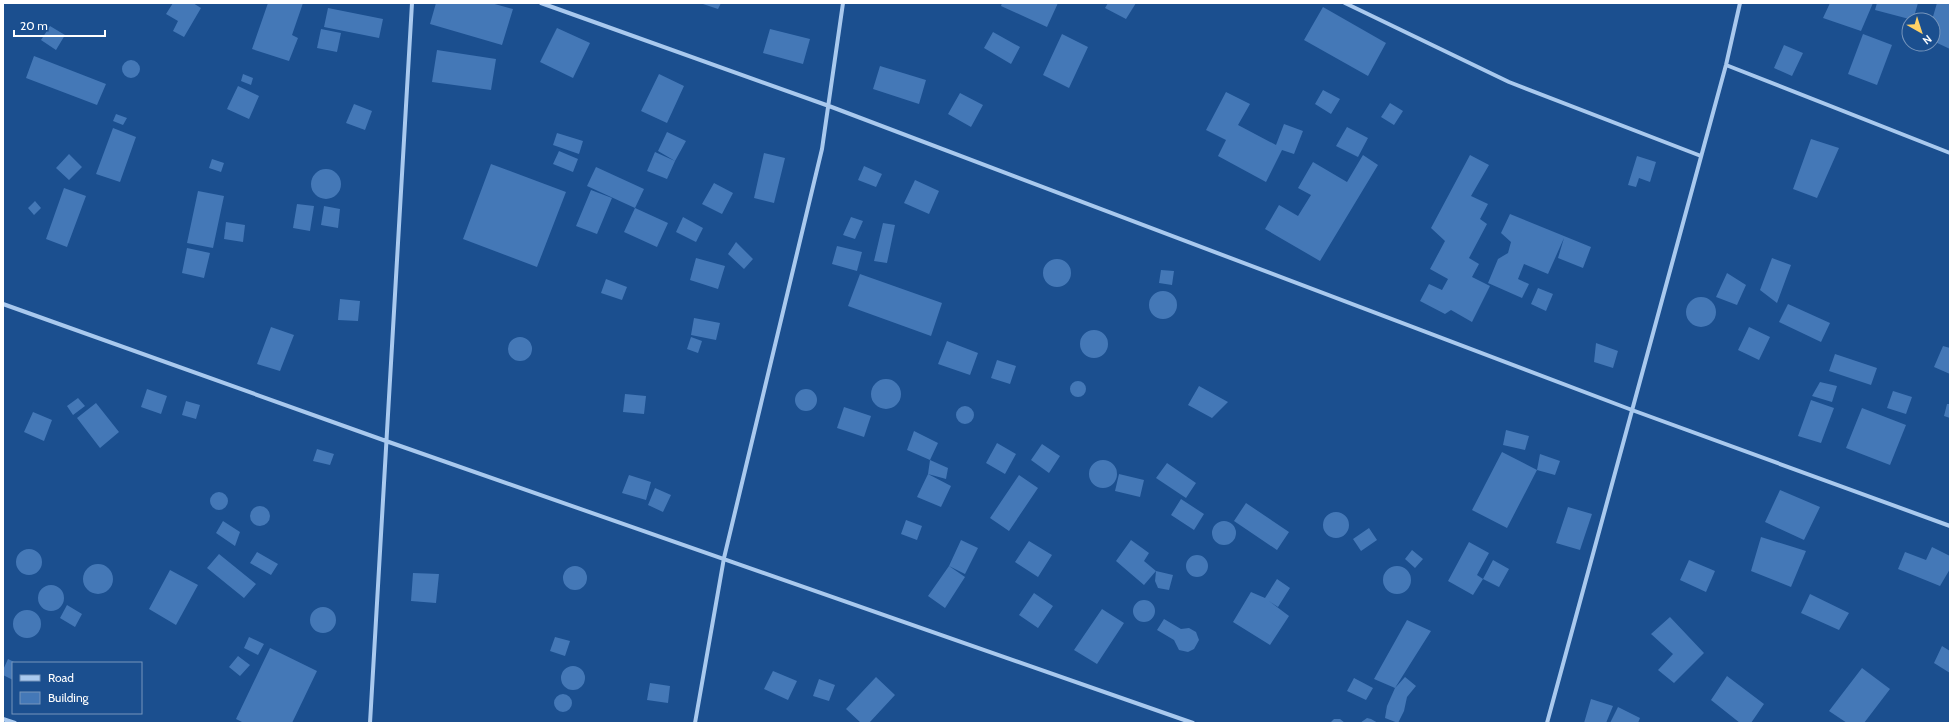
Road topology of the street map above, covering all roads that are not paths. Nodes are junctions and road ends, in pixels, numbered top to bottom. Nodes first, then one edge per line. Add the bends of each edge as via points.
1 (412, 3) edge
2 (541, 3) edge
3 (843, 3) edge
4 (1345, 3) edge
5 (1740, 3) edge
6 (1726, 65) junction
7 (829, 106) junction
8 (1950, 153) edge
9 (1701, 156) junction
10 (3, 304) edge
11 (1632, 410) junction
12 (386, 441) junction
13 (1950, 526) edge
14 (724, 558) junction
15 (3, 719) edge
16 (15, 723) edge
17 (370, 723) edge
18 (695, 723) edge
19 (1193, 723) edge
20 (1547, 723) edge

1 - 12 street
2 - 7 street
3 - 7 street
4 - 9 street via 1509,82
5 - 6 street
6 - 8 street
6 - 9 street
7 - 11 street
7 - 14 street via 822,149
9 - 11 street
10 - 12 street
11 - 13 street
11 - 20 street
12 - 14 street
12 - 17 street
14 - 18 street
14 - 19 street
15 - 16 street

